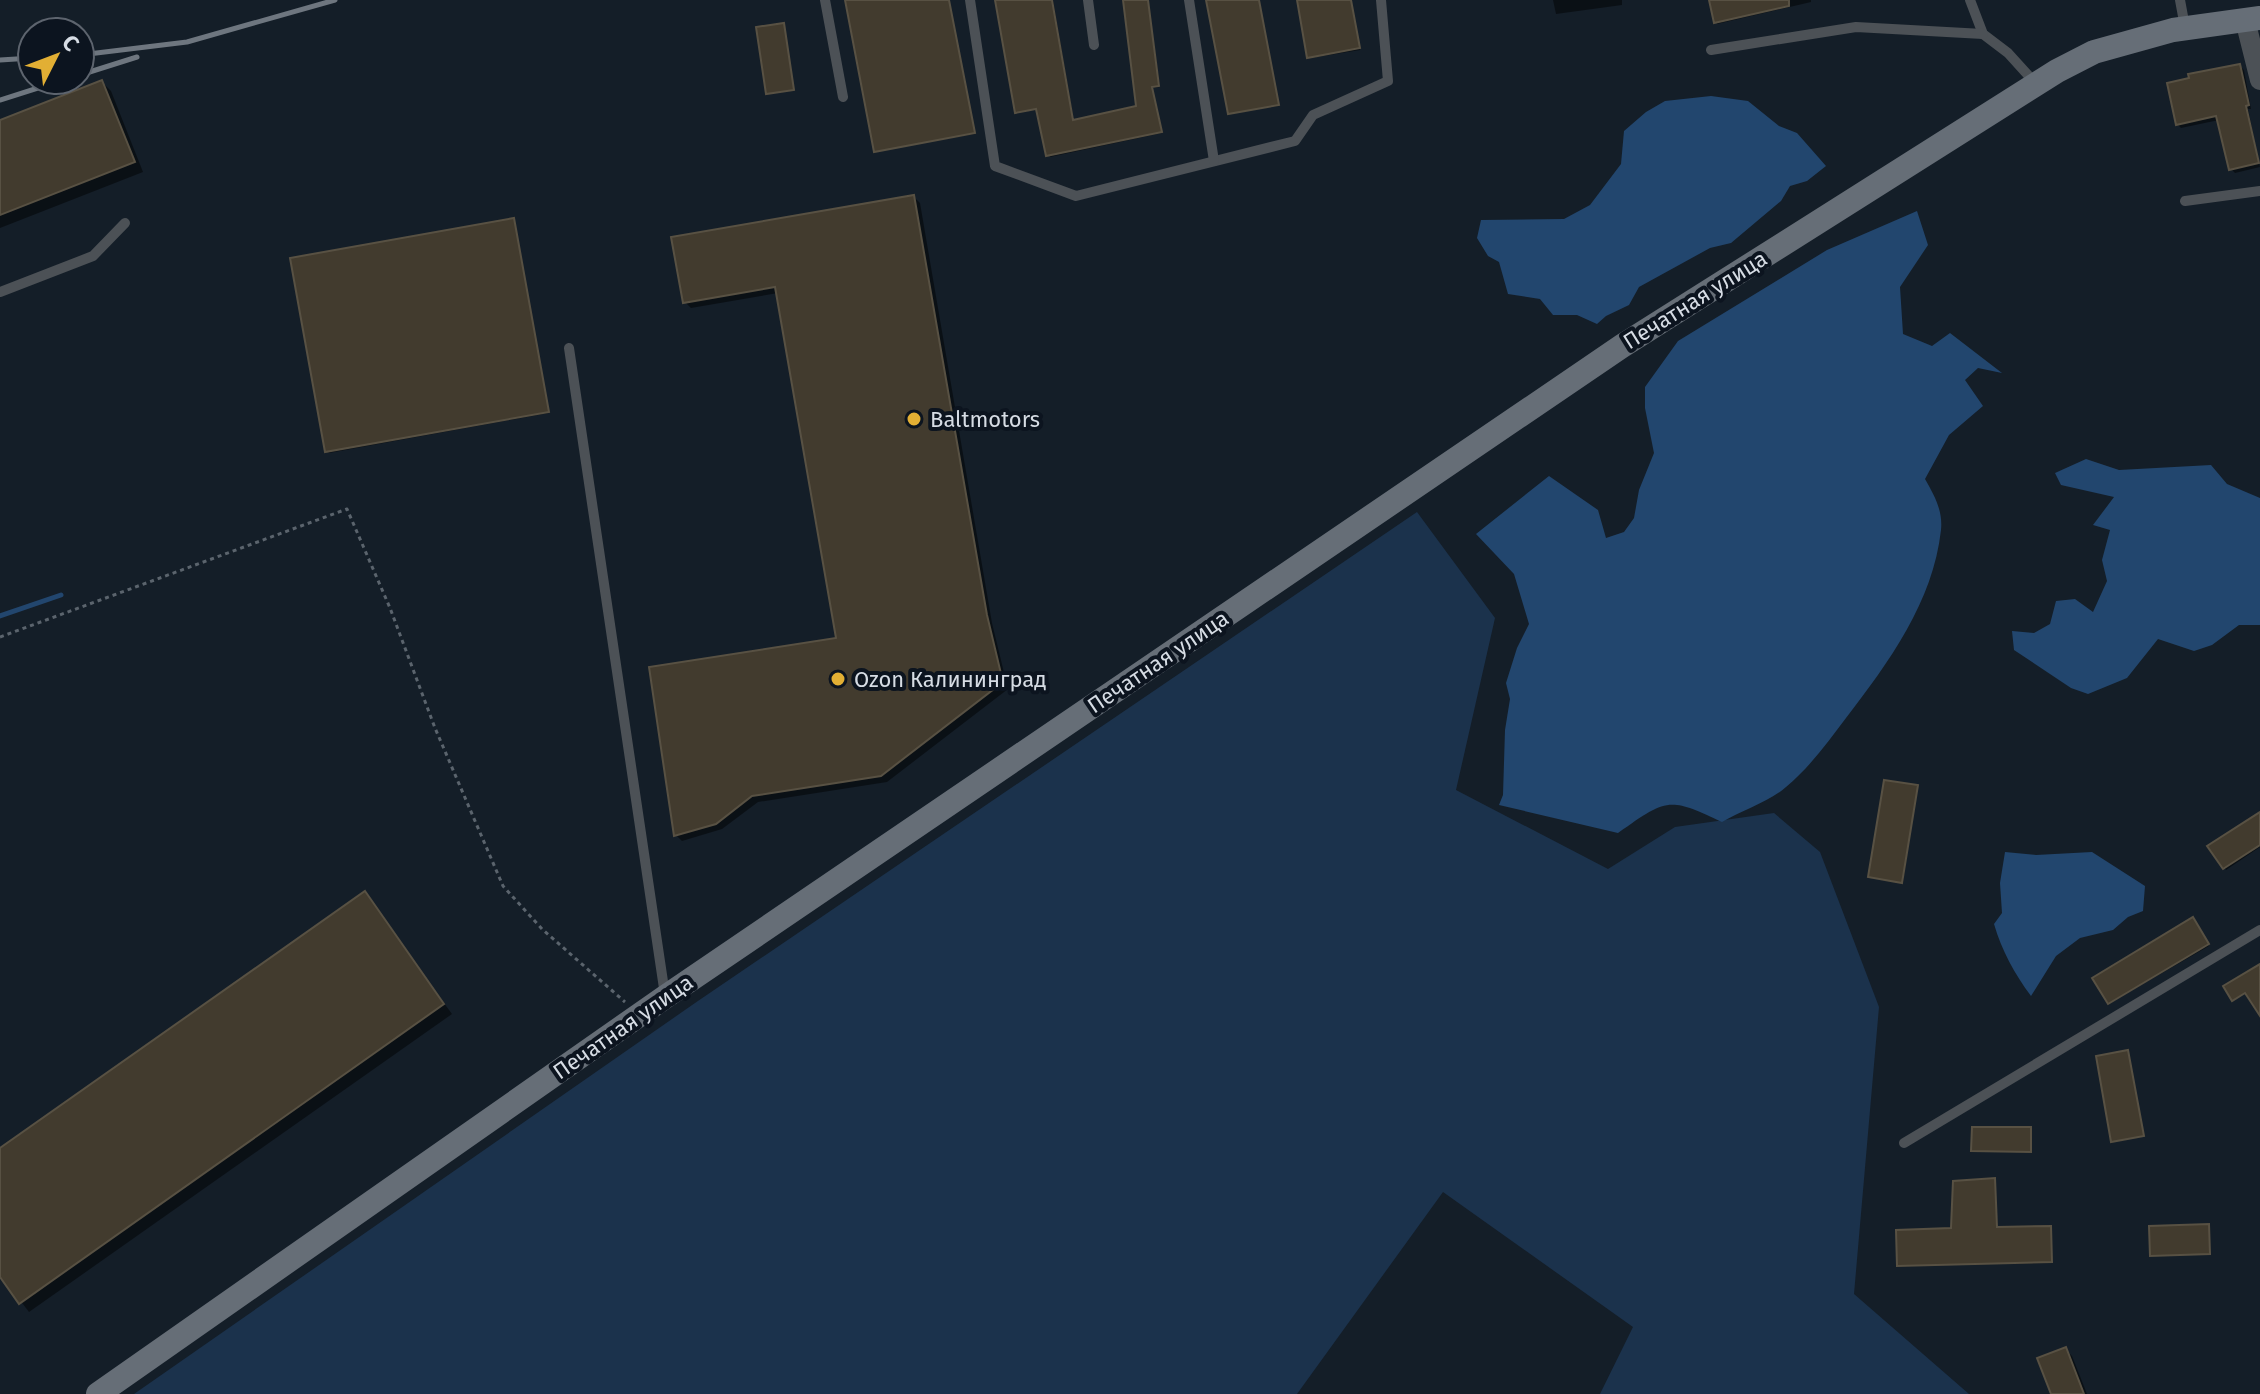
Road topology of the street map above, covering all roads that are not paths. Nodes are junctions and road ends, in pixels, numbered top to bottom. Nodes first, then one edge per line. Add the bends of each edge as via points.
1 (825, 0) edge
2 (970, 0) edge
3 (1088, 0) edge
4 (1189, 0) edge
5 (1381, 0) edge
6 (1970, 0) edge
7 (2180, 0) edge
8 (2252, 19) edge
9 (2185, 29) junction
10 (1983, 34) junction
11 (1094, 45) dead end
12 (1711, 50) dead end
13 (2260, 80) edge
14 (2037, 84) junction
15 (843, 97) dead end
16 (1214, 161) junction
17 (2260, 191) edge
18 (2185, 201) dead end
19 (125, 223) dead end
20 (0, 292) edge
21 (569, 348) dead end
22 (2260, 930) edge
23 (665, 997) junction
24 (1904, 1143) dead end
25 (98, 1394) edge

1 - 15 lane
2 - 16 lane via 995,166 1076,196
3 - 11 lane
4 - 16 lane
5 - 16 lane via 1388,81 1313,115 1295,141
6 - 10 lane
7 - 9 lane
8 - 9 street, Печатная улица
8 - 13 street
9 - 14 street, Печатная улица via 2094,52
10 - 12 lane via 1856,27
10 - 14 lane
14 - 23 street, Печатная улица via 1622,346
17 - 18 lane
19 - 20 lane via 93,256
21 - 23 lane
22 - 24 lane
23 - 25 street, Печатная улица

